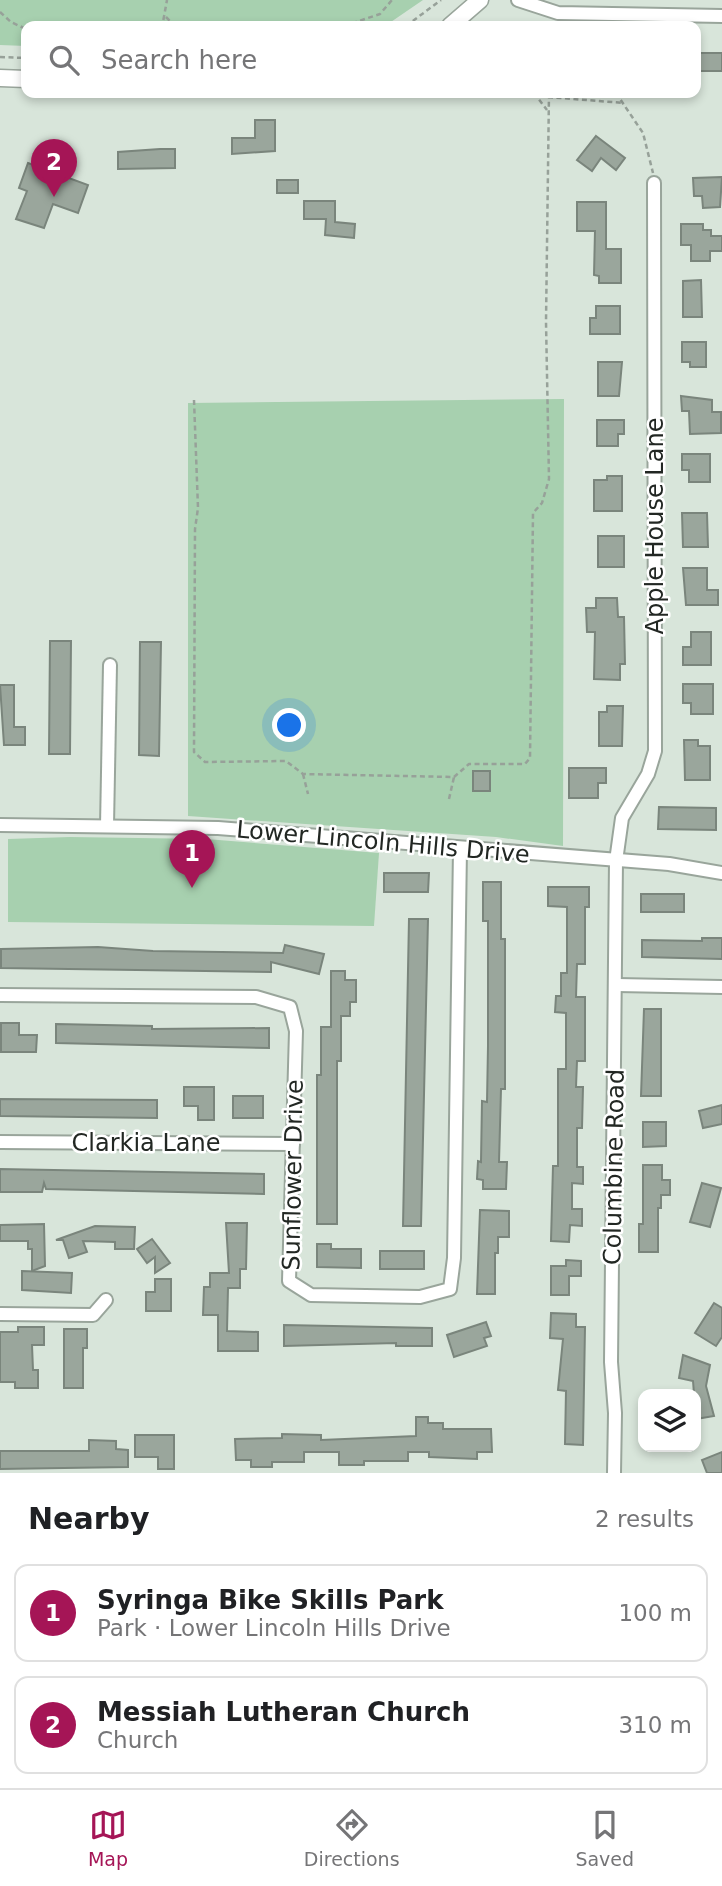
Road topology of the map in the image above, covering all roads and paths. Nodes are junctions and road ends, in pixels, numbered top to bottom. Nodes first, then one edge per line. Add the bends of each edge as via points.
1 (167, 0) edge
2 (392, 0) edge
3 (441, 0) edge
4 (480, 0) edge
5 (518, 0) edge
6 (0, 12) edge
7 (165, 14) junction
8 (722, 16) edge
9 (163, 21) edge
10 (168, 21) edge
11 (359, 21) edge
12 (413, 21) edge
13 (456, 21) edge
14 (21, 27) edge
15 (0, 57) edge
16 (21, 58) edge
17 (0, 78) edge
18 (21, 79) edge
19 (538, 98) edge
20 (549, 98) edge
21 (577, 98) edge
22 (620, 98) edge
23 (624, 103) junction
24 (547, 110) junction
25 (654, 183) joint
26 (194, 400) dead end
27 (110, 665) dead end
28 (303, 774) junction
29 (454, 776) junction
30 (308, 794) dead end
31 (449, 799) dead end
32 (0, 825) edge
33 (107, 826) junction
34 (460, 849) junction
35 (616, 861) junction
36 (722, 873) edge
37 (617, 985) junction
38 (722, 987) edge
39 (0, 995) edge
40 (0, 1142) edge
41 (293, 1144) junction
42 (106, 1300) dead end
43 (0, 1314) edge
44 (614, 1473) edge

1 - 7 path
2 - 11 path via 380,14
3 - 12 path
4 - 13 street
5 - 8 street via 558,13
6 - 14 path
7 - 9 path
7 - 10 path
15 - 16 path
17 - 18 street
19 - 24 path
20 - 24 path
21 - 23 path
22 - 23 path
23 - 25 path via 643,133
24 - 29 path via 549,479 542,503 533,513 530,758 525,764 469,764
25 - 35 street, Apple House Lane via 655,751 648,774 622,818
26 - 28 path via 198,508 194,751 205,762 286,761
27 - 33 street
28 - 29 path
28 - 30 path
29 - 31 path
32 - 33 street, Lower Lincoln Hills Drive
33 - 34 street, Lower Lincoln Hills Drive via 219,828
34 - 35 street, Lower Lincoln Hills Drive
34 - 41 street, Sunflower Drive via 450,1289 420,1297 311,1295 289,1281
35 - 36 street, Lower Lincoln Hills Drive
35 - 37 street, Columbine Road
37 - 38 street
37 - 44 street, Columbine Road via 611,1362
39 - 41 street, Sunflower Drive via 256,997 290,1007 296,1031
40 - 41 street, Clarkia Lane
42 - 43 street via 93,1315

